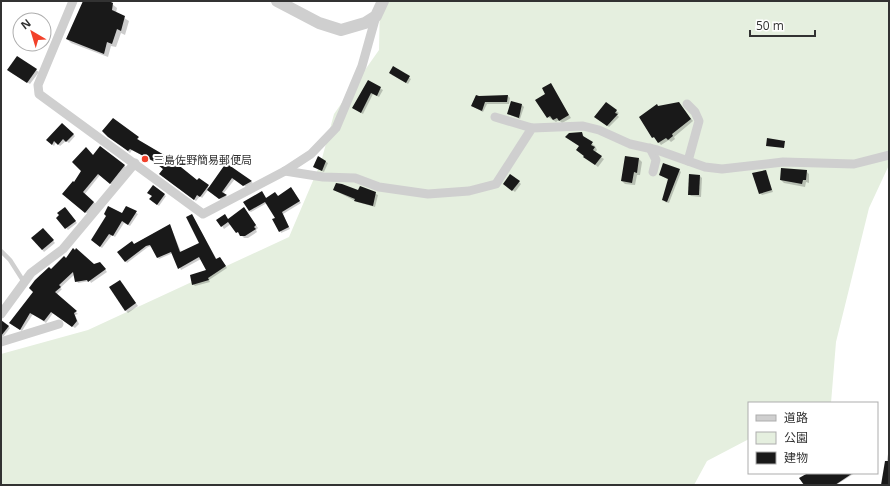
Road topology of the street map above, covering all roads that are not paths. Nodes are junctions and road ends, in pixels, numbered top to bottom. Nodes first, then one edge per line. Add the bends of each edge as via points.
1 (73, 1) edge
2 (277, 1) edge
3 (383, 1) edge
4 (376, 16) junction
5 (687, 104) dead end
6 (495, 117) dead end
7 (532, 128) junction
8 (650, 148) junction
9 (889, 155) edge
10 (688, 161) junction
11 (135, 163) junction
12 (285, 171) junction
13 (653, 172) dead end
14 (1, 251) edge
15 (24, 282) junction
16 (1, 314) edge
17 (60, 324) dead end
18 (1, 342) edge

1 - 11 street via 38,85 39,94
2 - 4 street via 319,23 341,30 365,23
3 - 4 street
4 - 12 street via 362,66 336,128 311,154
5 - 10 street via 695,112 699,122
6 - 7 street
7 - 8 street via 583,126 630,144
7 - 12 street via 496,184 469,192 404,192 379,187 355,178 322,177
8 - 10 street
8 - 13 street via 656,160
9 - 10 street via 854,164 776,162 722,169
11 - 12 street via 203,214
11 - 15 street via 63,249 31,273
14 - 15 lane
15 - 16 street
17 - 18 street

